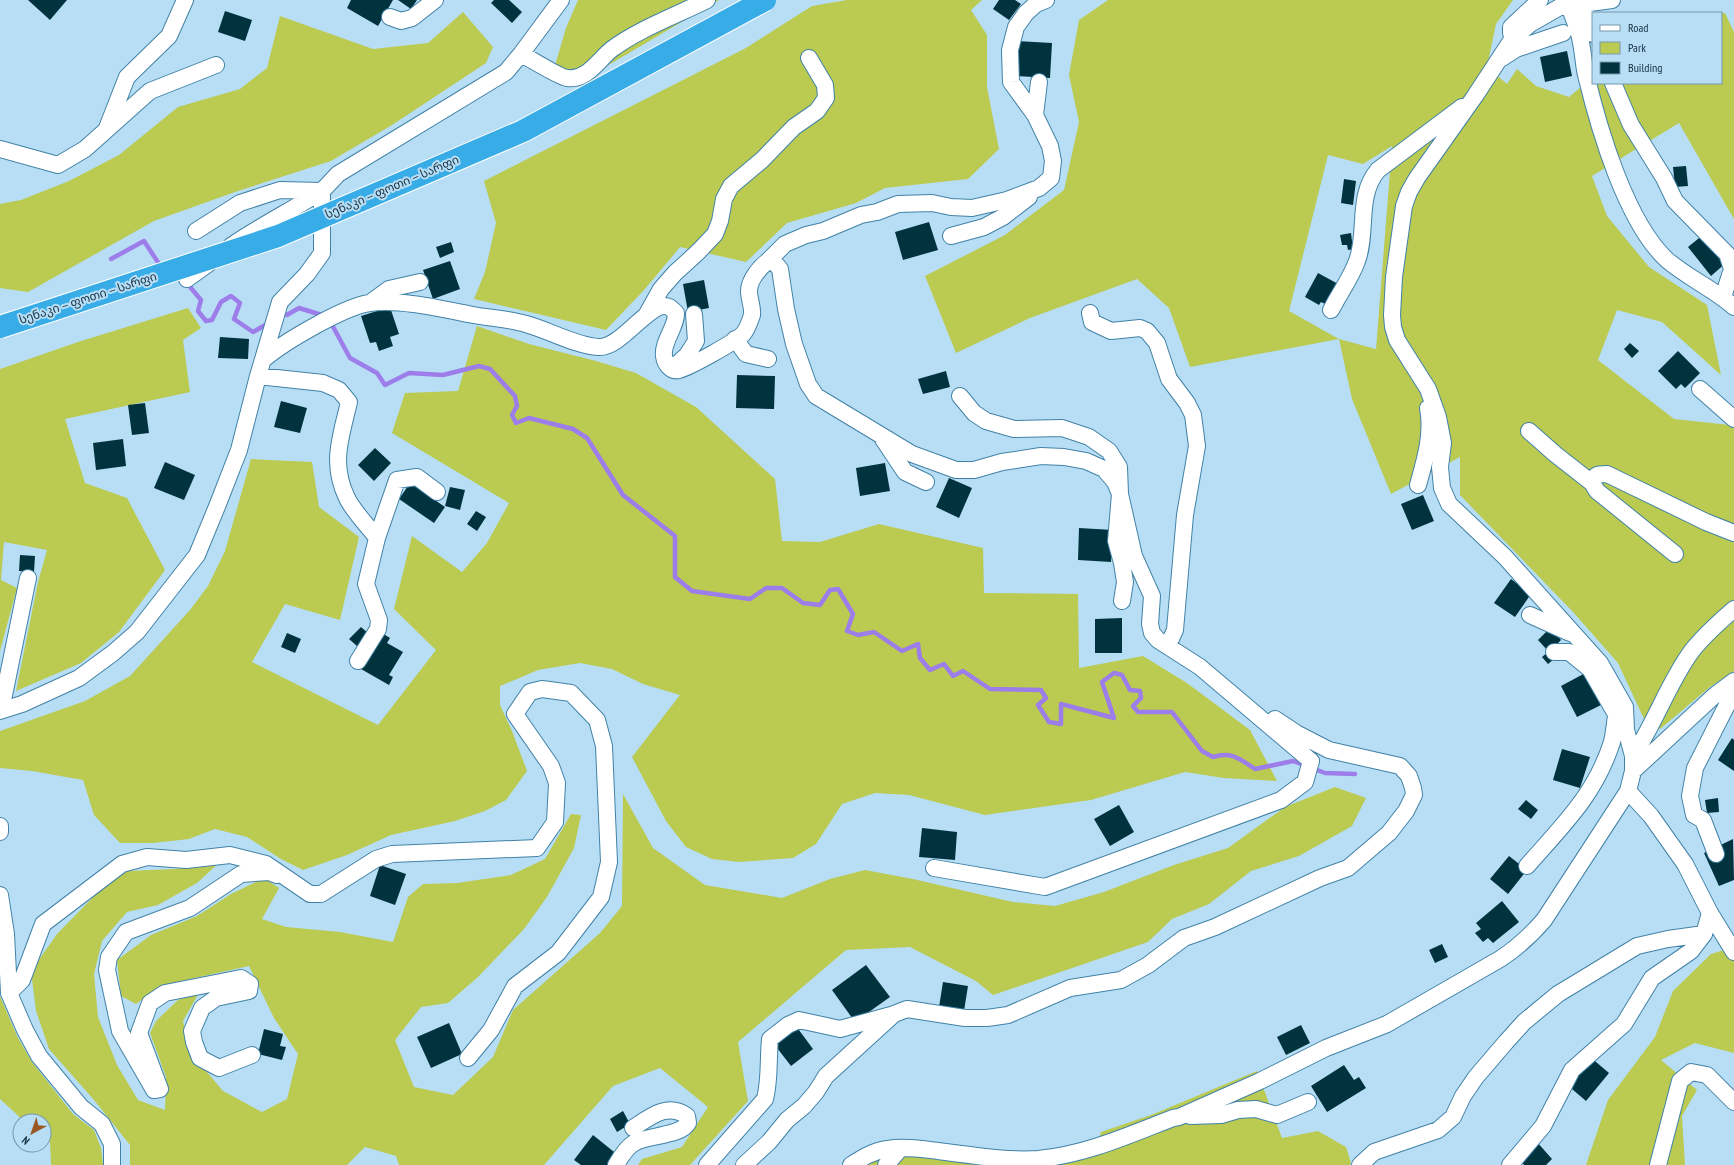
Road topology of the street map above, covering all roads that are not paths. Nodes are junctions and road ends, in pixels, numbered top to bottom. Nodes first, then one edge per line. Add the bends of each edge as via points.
1 (185, 0) edge
2 (435, 0) edge
3 (561, 0) edge
4 (707, 0) edge
5 (765, 0) edge
6 (1046, 0) edge
7 (1540, 0) edge
8 (1612, 0) edge
9 (1574, 2) edge
10 (1029, 4) edge
11 (390, 18) dead end
12 (1592, 32) edge
13 (1563, 33) dead end
14 (1511, 41) junction
15 (521, 54) junction
16 (809, 58) dead end
17 (1499, 59) junction
18 (216, 65) dead end
19 (1039, 82) dead end
20 (1613, 84) edge
21 (1475, 96) junction
22 (1035, 114) junction
23 (107, 129) junction
24 (0, 149) edge
25 (1039, 188) junction
26 (322, 191) junction
27 (196, 230) dead end
28 (951, 236) dead end
29 (768, 261) junction
30 (187, 279) dead end
31 (420, 282) dead end
32 (1728, 302) edge
33 (370, 303) junction
34 (1331, 310) dead end
35 (1090, 313) dead end
36 (647, 314) junction
37 (694, 314) dead end
38 (0, 328) edge
39 (735, 339) junction
40 (264, 359) junction
41 (768, 359) dead end
42 (672, 370) junction
43 (1419, 374) junction
44 (258, 376) junction
45 (1700, 389) dead end
46 (960, 396) dead end
47 (1734, 419) edge
48 (1529, 431) dead end
49 (882, 437) junction
50 (926, 482) dead end
51 (1592, 483) junction
52 (1418, 485) dead end
53 (438, 492) dead end
54 (1120, 494) junction
55 (1734, 533) edge
56 (377, 538) junction
57 (1675, 554) dead end
58 (28, 578) dead end
59 (1122, 601) dead end
60 (1734, 609) edge
61 (1530, 615) dead end
62 (1575, 635) junction
63 (1164, 644) junction
64 (1554, 652) dead end
65 (358, 661) dead end
66 (1734, 681) edge
67 (1222, 685) junction
68 (1734, 691) edge
69 (1, 711) edge
70 (1616, 714) junction
71 (1626, 730) junction
72 (1633, 763) junction
73 (1628, 791) junction
74 (0, 826) edge
75 (0, 832) edge
76 (1716, 854) dead end
77 (1527, 866) dead end
78 (934, 868) dead end
79 (285, 878) junction
80 (0, 895) edge
81 (1710, 913) junction
82 (1704, 934) junction
83 (1734, 952) edge
84 (9, 993) junction
85 (894, 1014) junction
86 (252, 1055) dead end
87 (468, 1058) dead end
88 (1308, 1102) dead end
89 (1734, 1102) edge
90 (1179, 1117) junction
91 (633, 1128) dead end
92 (901, 1148) junction
93 (1654, 1162) edge
94 (112, 1165) edge
95 (616, 1165) edge
96 (707, 1165) edge
97 (744, 1165) edge
98 (851, 1165) edge
99 (886, 1165) edge
100 (1360, 1165) edge
101 (1510, 1165) edge

1 - 23 street via 169,36 127,77
2 - 11 street via 412,18 401,21
3 - 15 street
4 - 15 street via 636,35 612,50 579,77 567,78
5 - 38 highway, სენაკი — ფოთი — სარფი, bridge via 523,131 307,224 278,236
6 - 10 street
7 - 14 street via 1511,27
8 - 9 street
9 - 12 street
9 - 14 street via 1530,24
9 - 32 street via 1586,74 1602,133 1634,214 1649,238 1667,259
10 - 22 street via 1016,27 1010,50 1011,82
13 - 17 street via 1516,49
14 - 17 street
15 - 26 street via 506,72 338,174
16 - 36 street via 825,84 826,98 818,110 794,127 762,160 731,186 724,200 715,234 670,278
17 - 21 street
18 - 23 street via 150,91
19 - 22 street
20 - 32 street via 1631,125 1664,178 1675,201 1727,254 1732,269
21 - 34 street via 1371,178 1362,216 1357,261
21 - 43 street via 1417,178 1404,206 1394,277 1393,327 1397,340
22 - 25 street via 1050,146 1053,161 1051,178
23 - 24 street via 85,149 58,165
25 - 28 street via 1003,217 984,227
25 - 29 street via 1007,200 972,208 932,203 898,204 785,244
26 - 27 street via 280,190 240,203
26 - 30 street via 255,229
26 - 40 street via 322,253 307,274 280,302
29 - 39 street via 761,266 753,280 749,290 752,314 743,334
29 - 49 street via 774,262 780,269 794,344 808,384 816,396
31 - 33 street via 389,288
33 - 36 street via 399,303 525,323 599,348 613,344
33 - 40 street via 349,309 322,323 276,349
35 - 63 street via 1092,322 1112,331 1140,328 1148,331 1157,343 1169,379 1193,415 1196,446 1185,514 1175,630 1170,641
36 - 42 street via 662,306 669,306 676,313 663,355
37 - 42 street via 696,341
39 - 41 street via 746,354
39 - 42 street via 694,364
40 - 44 street
43 - 52 street via 1430,416 1425,462
43 - 62 street via 1428,389 1438,416 1443,443 1440,467 1442,488 1450,504 1505,557
44 - 56 street via 324,383 339,390 349,402 337,453 338,471 347,499
44 - 69 street via 239,450 197,555 137,632 113,653 80,678
45 - 47 street
46 - 54 street via 974,413 986,421 1014,429 1062,428 1089,437 1109,451 1119,467
48 - 51 street
49 - 50 street via 905,472
49 - 54 street via 912,454 956,470 974,470 1002,462 1041,456 1086,461 1104,470 1115,482
51 - 55 street via 1598,474 1607,474
51 - 57 street via 1597,491
53 - 56 street via 417,478 397,480
54 - 59 street via 1116,541 1125,582
54 - 63 street via 1134,556 1152,596 1152,633
56 - 65 street via 366,584 379,620 378,629
58 - 69 street
60 - 72 street via 1691,652
61 - 62 street
62 - 71 street via 1600,663 1625,706
63 - 67 street
64 - 70 street via 1569,652 1590,668
66 - 72 street
67 - 78 street via 1311,761 1305,782 1281,800 1045,887
67 - 85 street via 1296,733 1329,750 1400,766 1408,776 1414,795 1406,811 1389,833 1348,868 1320,878 1215,927 1184,938 1148,965 1121,980 1070,988 1008,1015 966,1018 907,1009
68 - 76 street via 1695,768 1690,796 1694,815 1703,820
70 - 71 street
70 - 77 street via 1612,741 1598,777 1577,810
71 - 72 street
72 - 73 street
73 - 81 street via 1651,816 1685,864
73 - 90 street via 1544,920 1516,948 1387,1024 1326,1048
74 - 75 street
79 - 84 street via 266,864 230,855 186,860 147,857 122,864 43,924 22,980
79 - 86 street via 269,872 241,874 190,908 126,932 109,957 107,970 120,1031 154,1090 160,1089 139,1034 150,1003 165,993 241,978 250,984 249,991 216,998 202,1008 192,1031 200,1058 219,1068
79 - 87 street via 310,894 321,894 376,859 392,854 537,848 556,822 557,783 552,766 514,714 530,692 542,689 571,693 597,720 604,746 609,862 601,897 558,953 515,986 491,1030
80 - 84 street via 6,934
81 - 82 street
81 - 83 street
82 - 100 street via 1637,946 1558,994 1524,1022 1506,1042 1476,1077 1453,1116 1438,1130 1374,1152
82 - 101 street via 1691,951 1652,978 1624,1024 1572,1070 1543,1126
84 - 94 street via 39,1056 82,1107 102,1124 112,1144
85 - 96 street via 840,1029 799,1020 770,1039 765,1099
85 - 97 street via 826,1076 804,1106
88 - 90 street via 1277,1115 1256,1109 1238,1110 1221,1115
89 - 93 street via 1707,1075 1691,1072 1680,1081
90 - 92 street via 1098,1147 1069,1155 1037,1159 1008,1159
91 - 95 street via 658,1113 672,1109 687,1116 688,1123 680,1131 632,1144
92 - 98 street via 867,1154
92 - 99 street

